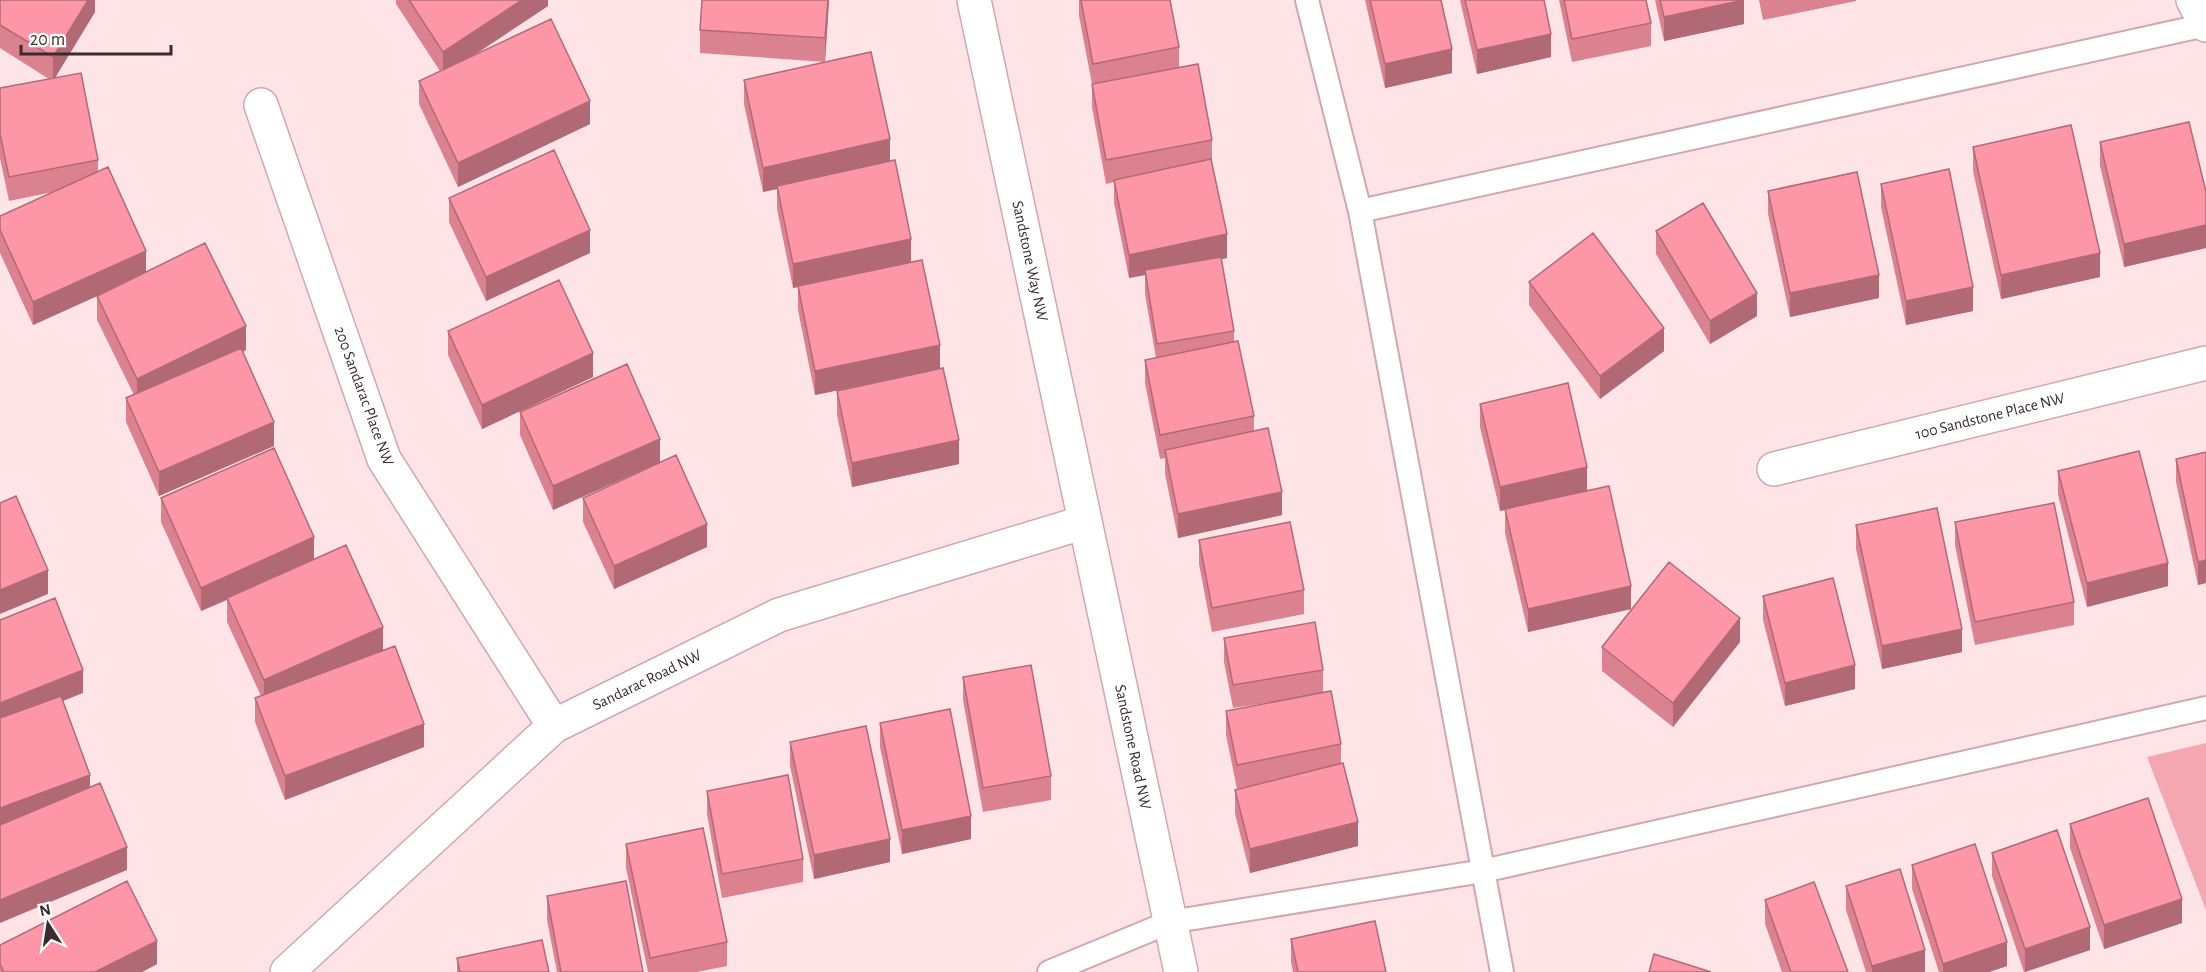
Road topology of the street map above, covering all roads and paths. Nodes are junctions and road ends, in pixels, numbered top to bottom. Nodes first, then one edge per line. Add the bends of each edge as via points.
1 (974, 0) edge
2 (1306, 0) edge
3 (2193, 0) edge
4 (2206, 25) edge
5 (261, 105) dead end
6 (1360, 212) junction
7 (2206, 363) edge
8 (1774, 469) dead end
9 (1085, 522) junction
10 (2206, 708) edge
11 (554, 726) junction
12 (1483, 871) junction
13 (1170, 922) junction
14 (287, 972) edge
15 (1049, 972) edge
16 (1181, 972) edge
17 (1502, 972) edge

1 - 9 street, Sandstone Way NW
2 - 6 lane
3 - 4 street
4 - 6 lane
5 - 11 street, 200 Sandarac Place NW via 384,459
6 - 12 lane
7 - 8 street, 100 Sandstone Place NW
9 - 11 street, Sandarac Road NW via 779,615
9 - 13 street, Sandstone Road NW
10 - 12 lane
11 - 14 street, Sandarac Road NW
12 - 13 lane
12 - 17 lane
13 - 15 lane
13 - 16 street, Sandstone Road NW

